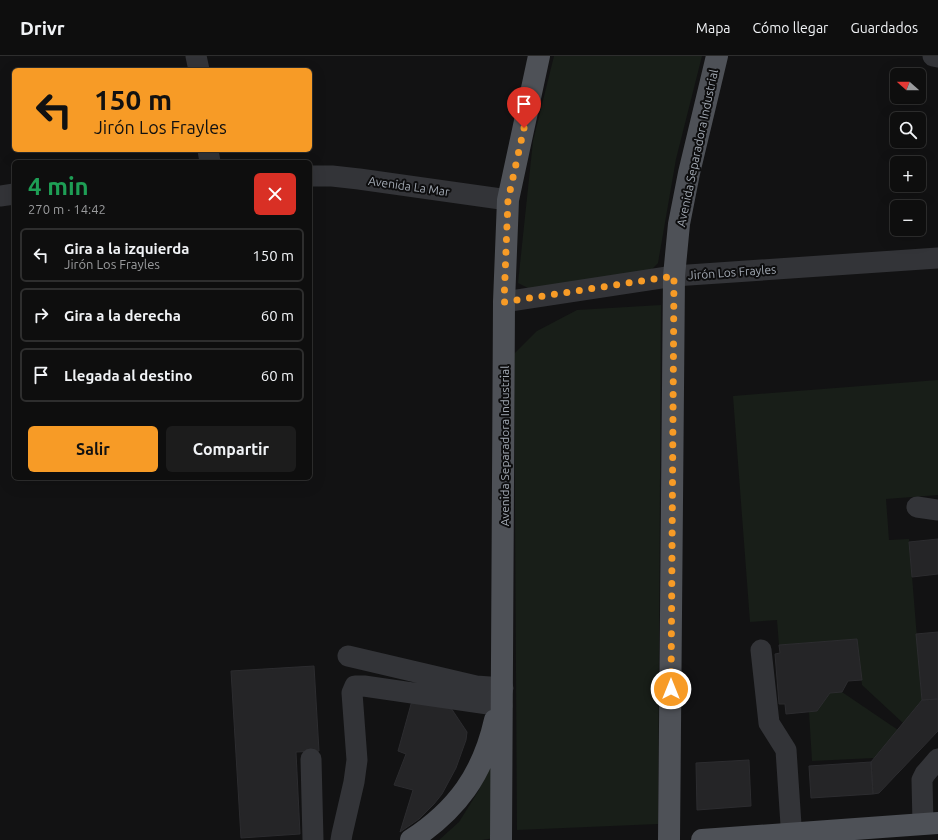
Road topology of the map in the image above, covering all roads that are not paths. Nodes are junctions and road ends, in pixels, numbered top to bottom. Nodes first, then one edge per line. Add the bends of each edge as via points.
1 (196, 56) edge
2 (539, 56) edge
3 (717, 56) edge
4 (934, 56) edge
5 (938, 57) edge
6 (198, 68) edge
7 (312, 176) edge
8 (12, 194) edge
9 (0, 196) edge
10 (508, 200) junction
11 (938, 258) edge
12 (674, 276) junction
13 (504, 302) junction
14 (917, 507) dead end
15 (938, 510) edge
16 (761, 650) dead end
17 (348, 656) dead end
18 (501, 700) junction
19 (310, 759) dead end
20 (938, 759) edge
21 (931, 824) edge
22 (794, 838) edge
23 (313, 840) edge
24 (341, 840) edge
25 (411, 840) edge
26 (501, 840) edge
27 (669, 840) edge
28 (702, 840) edge

1 - 6 street
2 - 10 main road, Avenida Separadora Industrial
3 - 12 main road, Avenida Separadora Industrial via 679,224
4 - 5 street
7 - 10 street, Avenida La Mar via 358,179
8 - 9 street
10 - 13 main road, Avenida Separadora Industrial
11 - 12 street, Jirón Los Frayles
12 - 13 street, Jirón Los Frayles
12 - 27 main road, Avenida Separadora Industrial
13 - 18 main road, Avenida Separadora Industrial
14 - 15 street
16 - 22 street via 769,723 786,750
17 - 18 street via 476,686
18 - 24 street via 355,686 352,693 357,760
18 - 25 main road via 483,758 469,785 451,809
18 - 26 main road, Avenida Separadora Industrial
19 - 23 street
20 - 21 street via 922,780
21 - 22 main road via 847,830
22 - 28 main road

